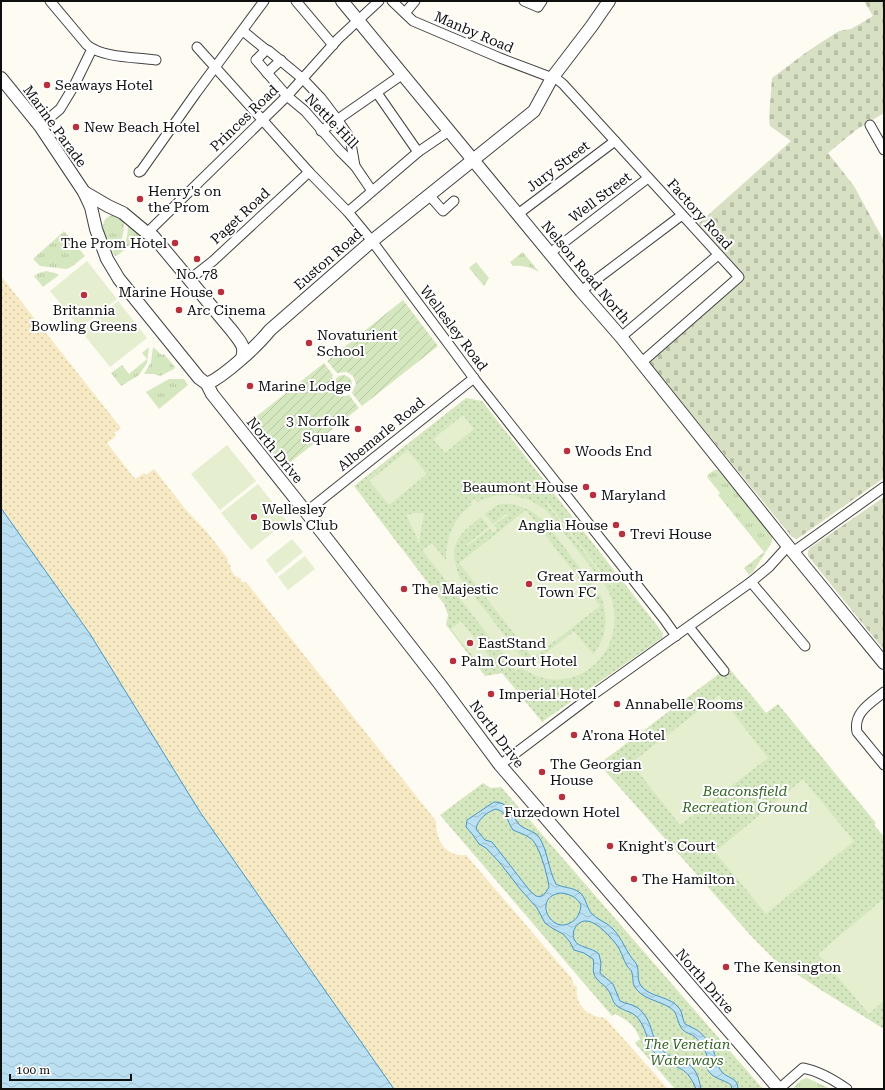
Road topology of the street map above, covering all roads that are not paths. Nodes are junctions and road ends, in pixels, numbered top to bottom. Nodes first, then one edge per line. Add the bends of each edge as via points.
1 (264, 1) edge
2 (296, 1) edge
3 (342, 1) edge
4 (379, 1) edge
5 (392, 1) edge
6 (416, 1) edge
7 (524, 1) edge
8 (542, 1) edge
9 (609, 1) edge
10 (56, 3) edge
11 (405, 13) junction
12 (358, 21) junction
13 (243, 30) junction
14 (332, 45) junction
15 (197, 47) dead end
16 (92, 49) junction
17 (265, 49) junction
18 (156, 60) dead end
19 (281, 60) junction
20 (215, 68) junction
21 (267, 73) junction
22 (403, 74) junction
23 (1, 78) edge
24 (552, 78) junction
25 (303, 79) junction
26 (377, 93) junction
27 (287, 96) junction
28 (337, 119) junction
29 (262, 120) junction
30 (870, 125) dead end
31 (40, 126) junction
32 (321, 131) junction
33 (449, 131) junction
34 (615, 141) junction
35 (884, 150) edge
36 (418, 152) junction
37 (472, 159) junction
38 (355, 166) junction
39 (139, 172) dead end
40 (309, 172) junction
41 (648, 178) junction
42 (372, 191) junction
43 (84, 192) junction
44 (429, 194) junction
45 (454, 201) dead end
46 (111, 208) junction
47 (348, 212) junction
48 (518, 214) junction
49 (682, 215) junction
50 (96, 229) junction
51 (147, 233) junction
52 (372, 240) junction
53 (550, 253) junction
54 (718, 255) junction
55 (190, 279) junction
56 (581, 291) junction
57 (270, 330) junction
58 (233, 332) junction
59 (621, 337) junction
60 (242, 358) junction
61 (642, 362) junction
62 (474, 378) junction
63 (207, 384) junction
64 (884, 488) edge
65 (306, 512) junction
66 (790, 549) junction
67 (751, 582) junction
68 (689, 627) junction
69 (676, 636) junction
70 (805, 646) dead end
71 (884, 663) edge
72 (724, 671) dead end
73 (884, 692) edge
74 (500, 765) junction
75 (884, 765) edge
76 (779, 1089) edge
77 (847, 1089) edge

1 - 13 street
2 - 14 street
3 - 12 street, Nelson Road North
4 - 12 street, Princes Road
5 - 11 street, Manby Road
6 - 11 street
7 - 8 street via 538,8
9 - 24 street, Euston Road
10 - 16 street via 87,46
11 - 24 street, Manby Road via 413,21
12 - 14 street, Princes Road
12 - 22 street, Nelson Road North
13 - 17 street, Nettle Hill
13 - 20 street
14 - 25 street, Princes Road
15 - 20 street, Wellesley Road
16 - 18 street via 107,54
16 - 31 street via 60,109
17 - 19 street, Nettle Hill
17 - 21 street, Nettle Hill via 256,60
19 - 21 street
19 - 25 street, Nettle Hill
20 - 29 street, Wellesley Road
20 - 39 street
21 - 27 street, Nettle Hill
22 - 26 street
22 - 33 street, Nelson Road North
23 - 31 street, Marine Parade
24 - 34 street, Factory Road via 563,84
24 - 37 street, Euston Road via 534,111
25 - 27 street, Princes Road
25 - 28 street, Nettle Hill
26 - 28 street
26 - 36 street
27 - 29 street, Princes Road
27 - 32 street, Nettle Hill
28 - 32 street
28 - 38 street, Nettle Hill via 350,138
29 - 40 street, Wellesley Road
29 - 51 street, Princes Road
30 - 35 street
31 - 43 street, Marine Parade
32 - 38 street, Nettle Hill
33 - 36 street
33 - 37 street, Nelson Road North
34 - 41 street, Factory Road
34 - 48 street, Jury Street
36 - 42 street
37 - 44 street, Euston Road
37 - 48 street, Nelson Road North
38 - 42 street
40 - 47 street, Wellesley Road
40 - 55 street, Paget Road
41 - 49 street, Factory Road
41 - 53 street, Well Street
42 - 47 street
43 - 46 street, Marine Parade
43 - 50 street, Marine Parade via 91,207
44 - 45 street via 443,211
44 - 52 street, Euston Road
46 - 50 street via 98,219
46 - 51 street, Marine Parade via 123,213
47 - 52 street, Wellesley Road
48 - 53 street, Nelson Road North
49 - 54 street, Factory Road
49 - 56 street
50 - 63 street, Marine Parade via 107,259 119,278 199,378
51 - 55 street, Marine Parade via 153,236
52 - 57 street, Euston Road
52 - 62 street, Wellesley Road
53 - 56 street, Nelson Road North
54 - 59 street
54 - 61 street, Factory Road via 738,277
55 - 58 street, Marine Parade
56 - 59 street, Nelson Road North
57 - 58 street, Marine Parade via 253,341
57 - 60 street, Euston Road
58 - 60 street, Marine Parade via 243,347
59 - 61 street, Nelson Road North
60 - 63 street, Euston Road via 216,380
61 - 66 street, Nelson Road North
62 - 65 street, Albemarle Road
62 - 69 street, Wellesley Road
63 - 65 street, North Drive via 212,394
64 - 66 street
65 - 74 street, North Drive
66 - 67 street
66 - 71 street, Nelson Road North
67 - 68 street
67 - 70 street
68 - 69 street
68 - 72 street
69 - 74 street
73 - 75 street via 861,711 857,717 856,732
74 - 76 street, North Drive
76 - 77 street via 804,1068 811,1069

